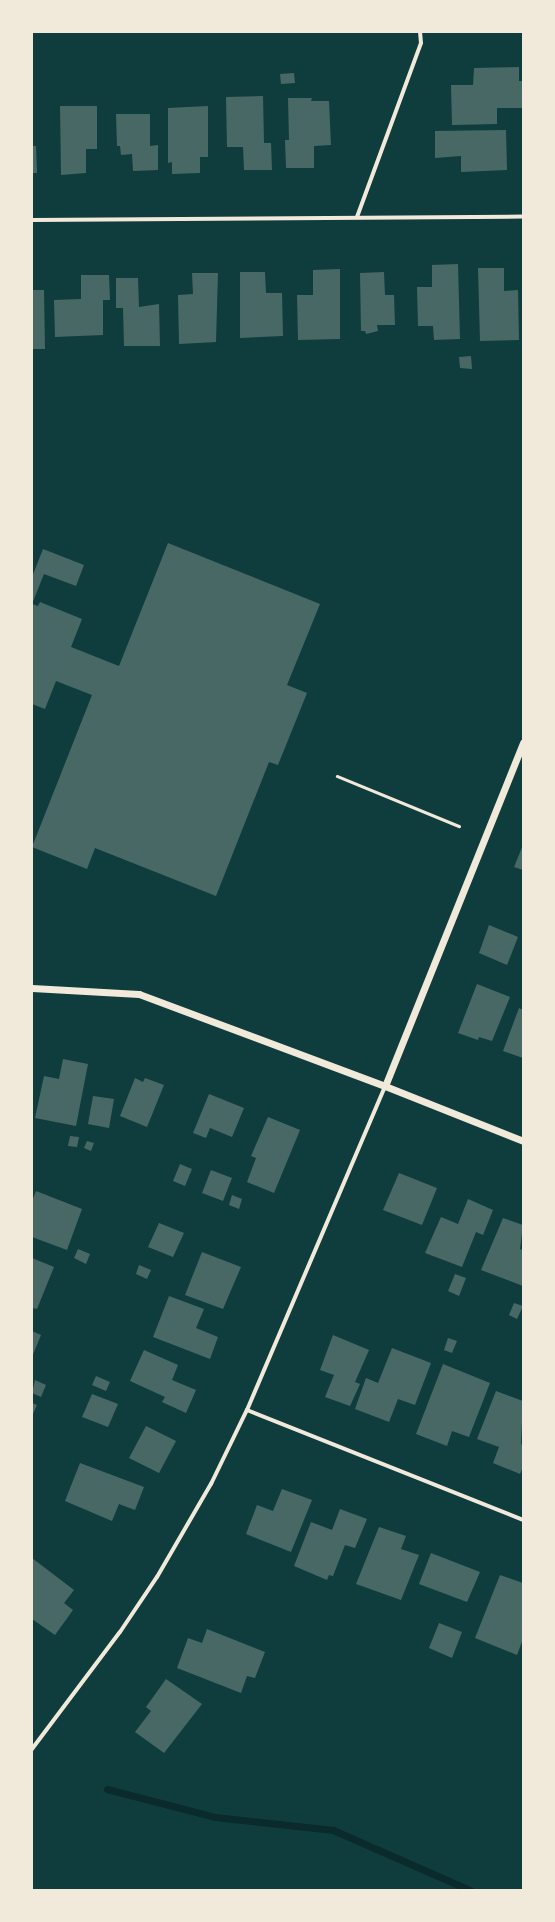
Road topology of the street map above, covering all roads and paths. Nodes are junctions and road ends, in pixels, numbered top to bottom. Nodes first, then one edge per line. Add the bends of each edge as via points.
1 (420, 32) edge
2 (357, 217) junction
3 (523, 217) edge
4 (32, 220) edge
5 (523, 744) edge
6 (337, 776) dead end
7 (459, 826) dead end
8 (32, 988) edge
9 (385, 1086) junction
10 (523, 1141) edge
11 (247, 1410) junction
12 (523, 1520) edge
13 (32, 1749) edge

1 - 2 street via 421,43
2 - 3 street
2 - 4 street
5 - 9 street
6 - 7 path
8 - 9 street via 139,994
9 - 10 street
9 - 11 street
11 - 12 street
11 - 13 street via 211,1484 157,1576 120,1632

